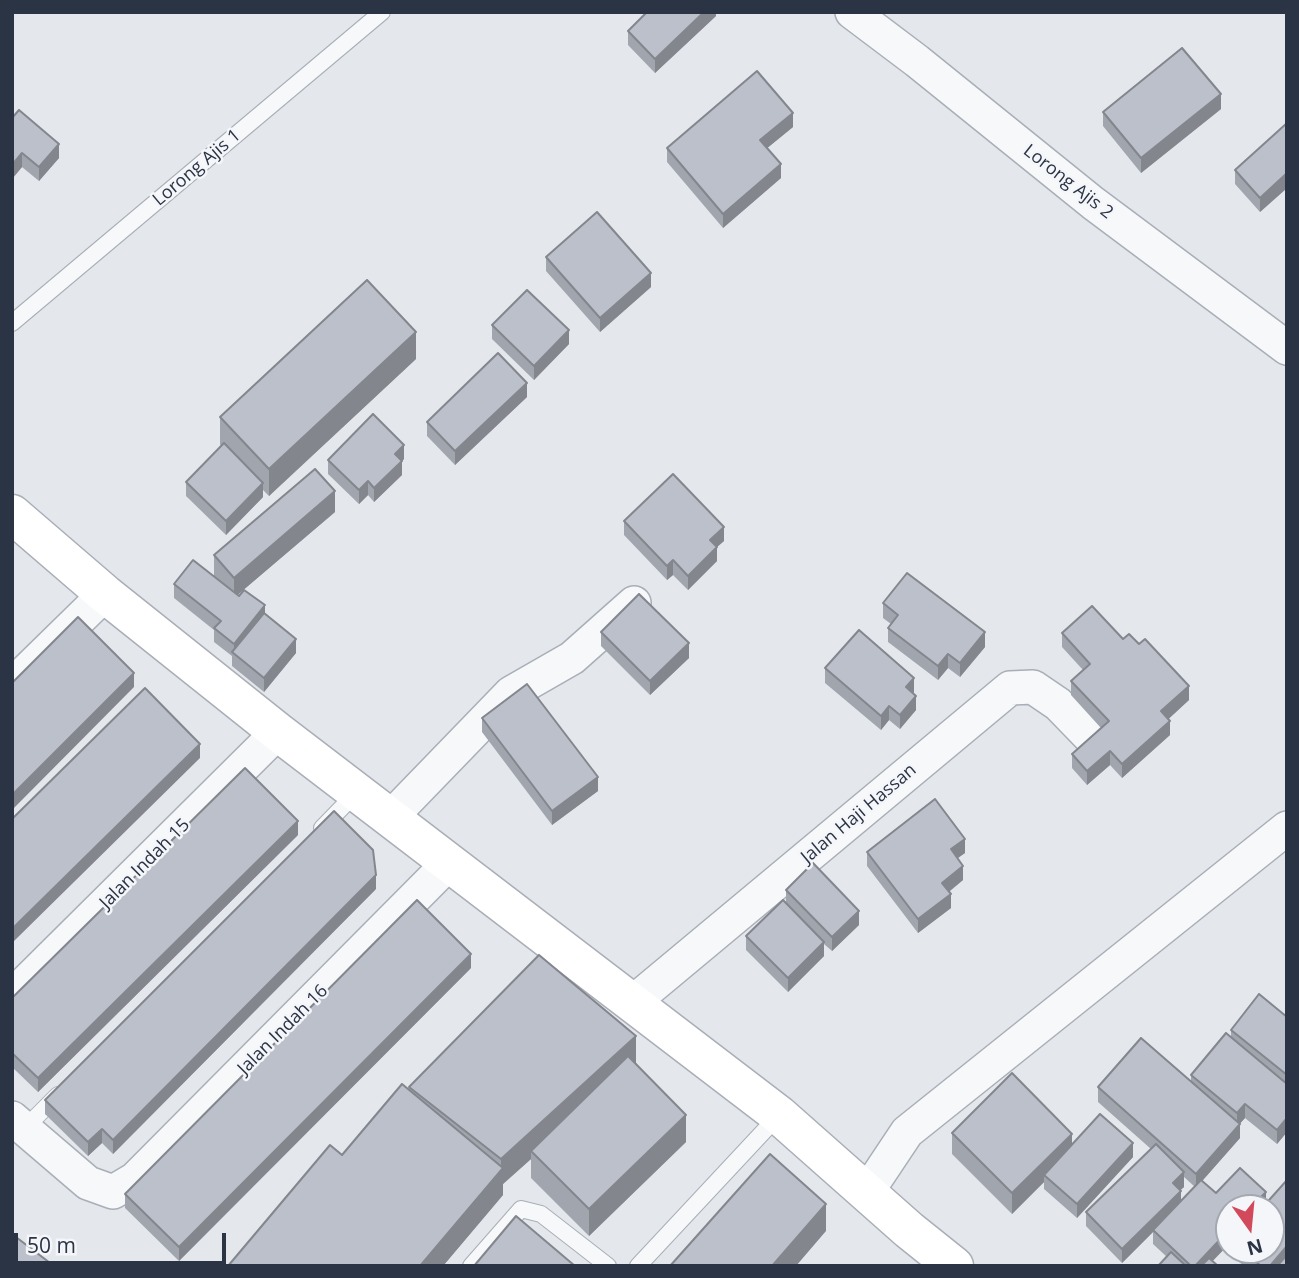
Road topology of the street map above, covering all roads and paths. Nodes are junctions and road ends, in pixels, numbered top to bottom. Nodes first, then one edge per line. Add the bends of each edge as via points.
1 (382, 12) edge
2 (852, 12) edge
3 (12, 323) edge
4 (1284, 341) edge
5 (12, 514) edge
6 (106, 594) junction
7 (638, 599) edge
8 (12, 685) edge
9 (278, 732) junction
10 (1090, 737) edge
11 (357, 792) junction
12 (390, 818) junction
13 (1287, 828) edge
14 (308, 842) edge
15 (449, 863) junction
16 (12, 996) edge
17 (632, 1003) junction
18 (74, 1079) edge
19 (779, 1115) junction
20 (19, 1123) edge
21 (867, 1192) junction
22 (471, 1266) edge
23 (608, 1266) edge
24 (638, 1266) edge
25 (954, 1266) edge

1 - 3 lane, Lorong Ajis 1
2 - 4 street, Lorong Ajis 2 via 1093,203
5 - 6 street
6 - 8 street
6 - 9 street
7 - 12 street via 572,658 511,693
9 - 11 street
9 - 16 street, Jalan Indah 15
10 - 17 street, Jalan Haji Hassan via 1058,704 1033,687 1010,688
11 - 12 street
11 - 14 lane
12 - 15 street
13 - 21 street via 907,1132
15 - 17 street
15 - 20 street, Jalan Indah 16 via 135,1179 113,1192 88,1183
17 - 19 street
18 - 20 lane
19 - 21 street
19 - 24 lane
21 - 25 street
22 - 23 lane via 521,1209 541,1213

